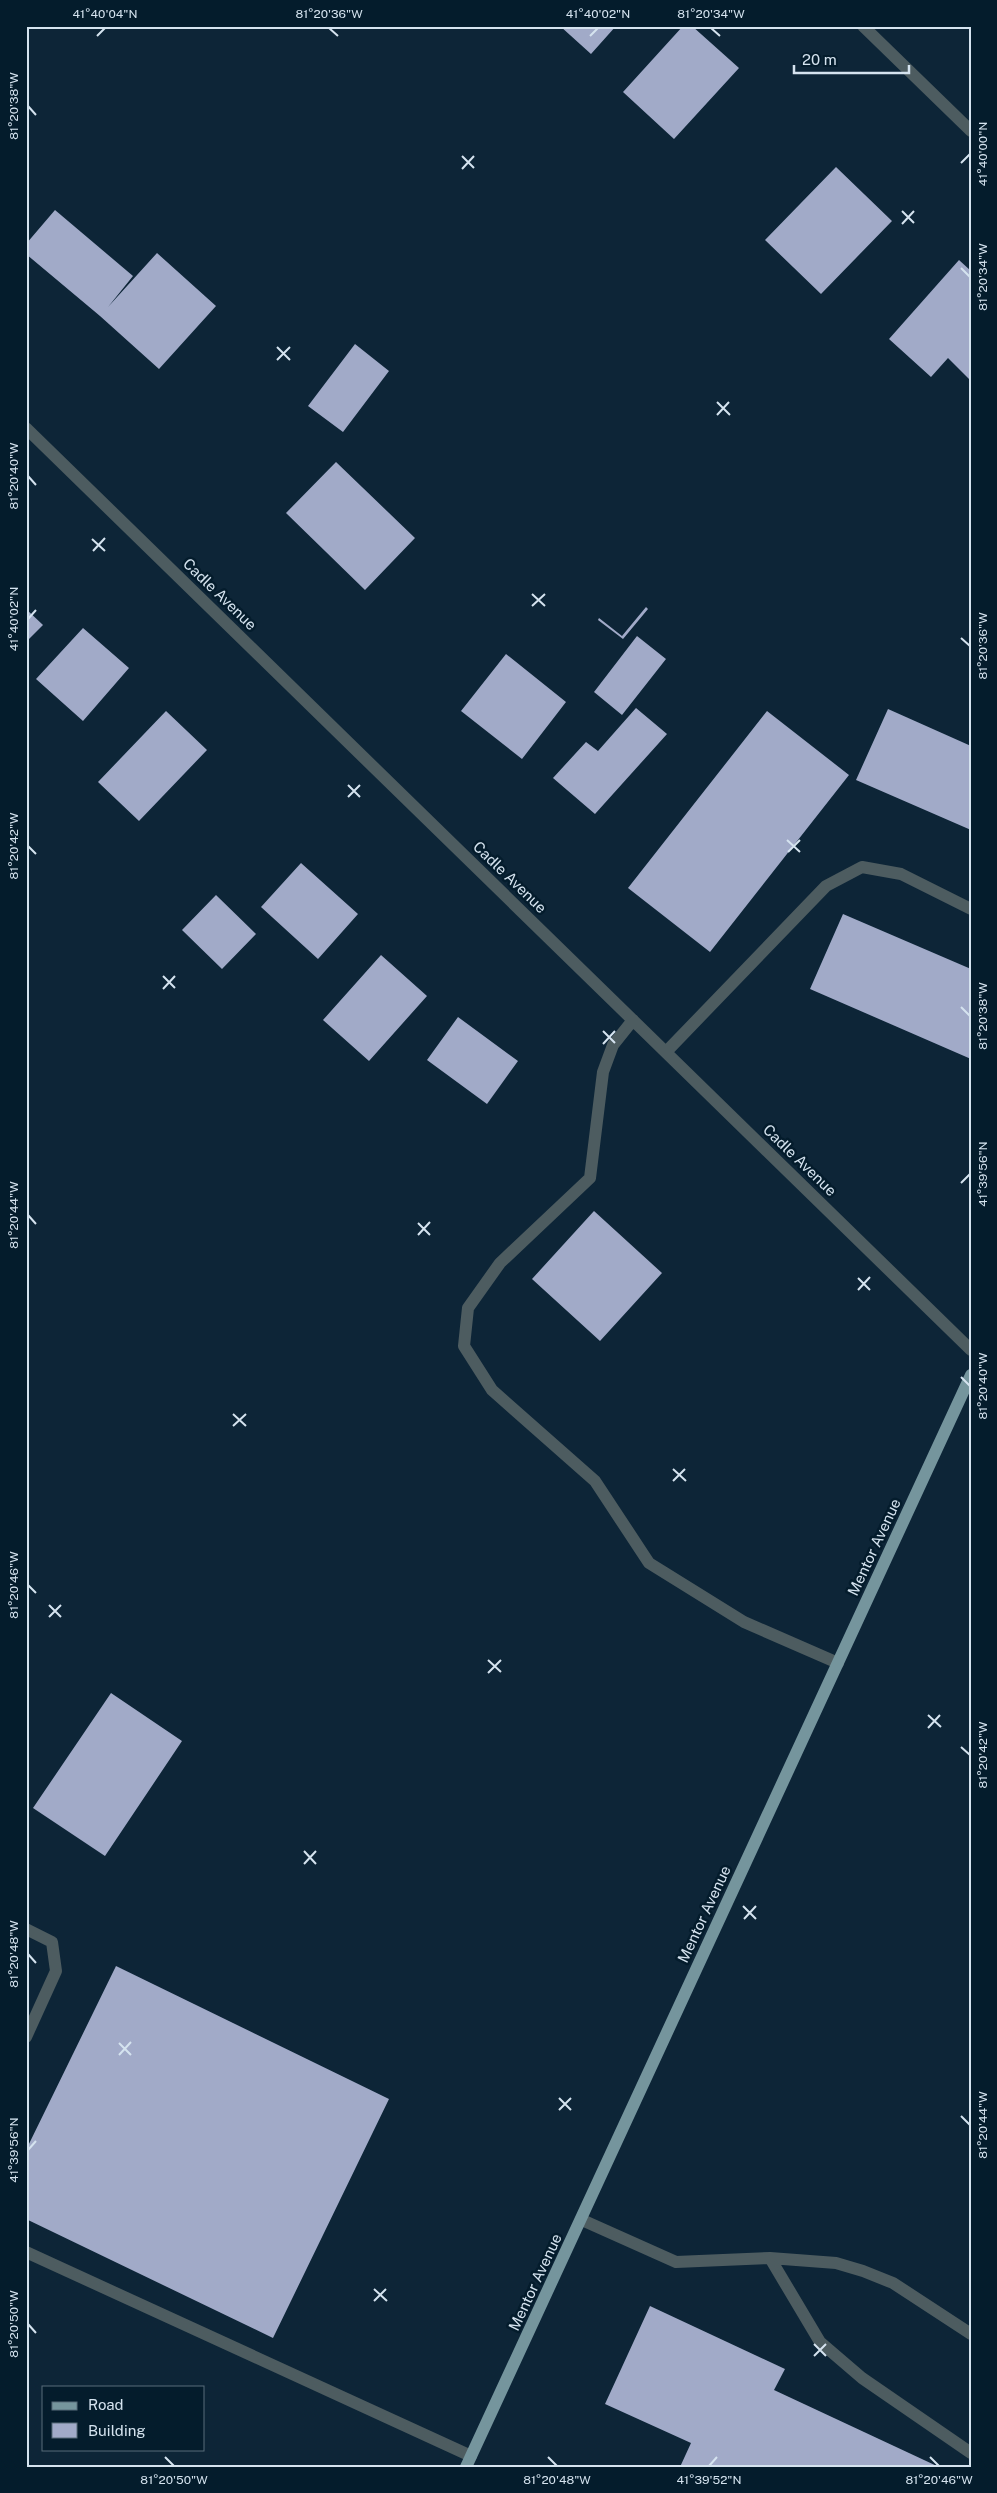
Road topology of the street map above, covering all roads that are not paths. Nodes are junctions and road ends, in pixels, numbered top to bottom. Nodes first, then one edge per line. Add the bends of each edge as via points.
1 (863, 26) edge
2 (971, 132) edge
3 (26, 428) edge
4 (971, 908) edge
5 (633, 1020) junction
6 (666, 1052) junction
7 (971, 1350) edge
8 (971, 1375) edge
9 (838, 1663) junction
10 (26, 1929) edge
11 (26, 2037) edge
12 (582, 2220) junction
13 (26, 2252) edge
14 (770, 2258) junction
15 (971, 2334) edge
16 (971, 2453) edge
17 (468, 2461) edge

1 - 2 street
3 - 5 street, Cadle Avenue
4 - 6 street via 900,874 862,867 826,886
5 - 6 street, Cadle Avenue
5 - 9 street via 613,1045 603,1072 590,1178 500,1263 468,1308 464,1346 492,1390 596,1480 649,1563 744,1622
6 - 7 street, Cadle Avenue
8 - 9 main road, Mentor Avenue
9 - 12 main road, Mentor Avenue
10 - 11 street via 52,1942 56,1971
12 - 14 street via 676,2262
12 - 17 main road, Mentor Avenue
13 - 17 street
14 - 15 street via 836,2264 863,2271 893,2283
14 - 16 street via 820,2342 862,2378

